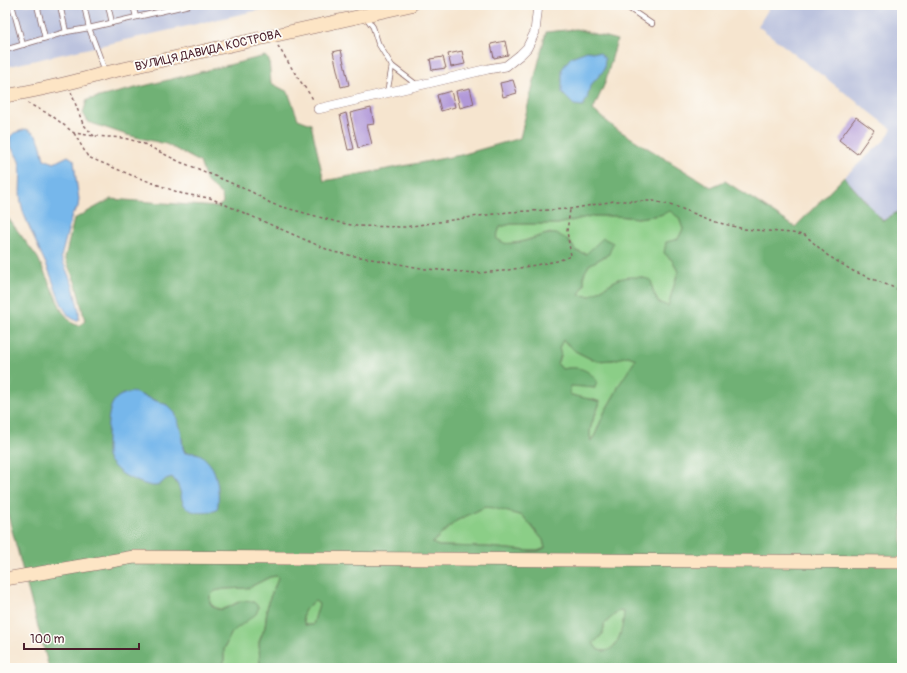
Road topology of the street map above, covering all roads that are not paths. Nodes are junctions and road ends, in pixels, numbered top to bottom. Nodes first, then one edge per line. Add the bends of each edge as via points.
1 (12, 5) edge
2 (37, 5) edge
3 (60, 5) edge
4 (84, 5) edge
5 (108, 5) edge
6 (133, 5) edge
7 (159, 5) edge
8 (189, 5) edge
9 (411, 5) edge
10 (538, 5) edge
11 (624, 5) edge
12 (184, 6) edge
13 (160, 12) junction
14 (364, 15) junction
15 (136, 17) junction
16 (112, 23) junction
17 (652, 24) dead end
18 (89, 28) junction
19 (66, 32) junction
20 (45, 38) junction
21 (23, 45) junction
22 (5, 50) edge
23 (392, 66) junction
24 (105, 73) junction
25 (418, 86) junction
26 (387, 93) junction
27 (8, 95) edge
28 (318, 109) road end
29 (902, 562) edge
30 (5, 579) edge

1 - 21 lane
2 - 20 lane
3 - 19 lane
4 - 18 lane
5 - 16 lane
6 - 15 lane
7 - 13 lane
8 - 12 lane
9 - 14 main road, ВУЛИЦЯ ДАВИДА КОСТРОВА
10 - 25 street via 534,32 527,48 506,66
11 - 17 lane
12 - 13 lane
13 - 15 lane
14 - 23 lane via 373,27 378,43
14 - 24 main road, ВУЛИЦЯ ДАВИДА КОСТРОВА
15 - 16 lane
16 - 18 lane
18 - 19 lane
18 - 24 lane
19 - 20 lane
20 - 21 lane
21 - 22 lane
23 - 25 lane
23 - 26 lane
24 - 27 main road, ВУЛИЦЯ ДАВИДА КОСТРОВА
25 - 26 street
26 - 28 street
29 - 30 main road via 134,557

